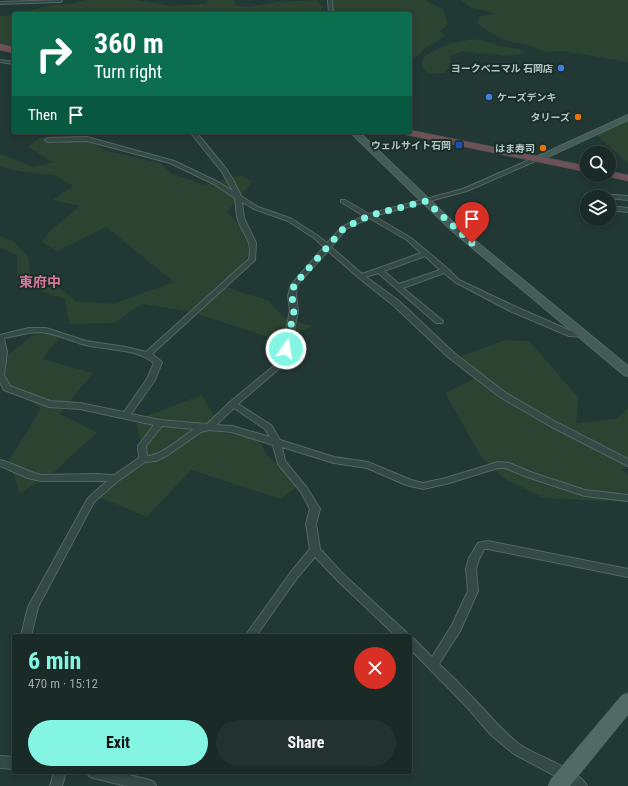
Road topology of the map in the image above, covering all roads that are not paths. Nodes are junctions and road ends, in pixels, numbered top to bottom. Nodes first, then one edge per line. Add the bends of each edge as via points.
1 (330, 0) edge
2 (60, 1) edge
3 (0, 3) edge
4 (331, 12) edge
5 (0, 47) edge
6 (12, 50) edge
7 (0, 60) edge
8 (12, 63) edge
9 (628, 117) edge
10 (412, 133) edge
11 (195, 134) edge
12 (356, 134) edge
13 (48, 140) dead end
14 (538, 158) junction
15 (580, 167) edge
16 (616, 175) edge
17 (628, 178) edge
18 (238, 196) junction
19 (616, 197) edge
20 (628, 198) edge
21 (343, 201) dead end
22 (426, 201) junction
23 (616, 209) edge
24 (628, 210) edge
25 (371, 215) junction
26 (327, 247) junction
27 (425, 254) junction
28 (378, 270) junction
29 (446, 270) junction
30 (361, 276) junction
31 (398, 287) junction
32 (438, 322) dead end
33 (585, 335) junction
34 (0, 337) edge
35 (147, 355) junction
36 (628, 372) edge
37 (233, 404) junction
38 (126, 415) junction
39 (160, 423) junction
40 (209, 427) junction
41 (277, 442) junction
42 (143, 459) junction
43 (0, 463) edge
44 (628, 463) edge
45 (115, 479) junction
46 (628, 498) edge
47 (315, 550) junction
48 (628, 573) edge
49 (26, 634) edge
50 (251, 634) edge
51 (401, 634) edge
52 (412, 644) edge
53 (433, 664) junction
54 (628, 701) edge
55 (0, 762) edge
56 (12, 763) edge
57 (59, 774) edge
58 (101, 774) edge
59 (569, 783) edge
60 (56, 786) edge
61 (150, 786) edge

1 - 4 street
2 - 3 street
5 - 6 highway
7 - 8 street
9 - 14 street
10 - 14 highway
11 - 18 street via 226,172
12 - 22 street
13 - 18 street via 87,139 154,157 184,167
14 - 15 highway
14 - 22 street via 465,190
16 - 17 highway
18 - 26 street via 263,211 298,224
18 - 35 street via 241,219 254,241 252,260
19 - 20 street
21 - 25 street
22 - 25 street
22 - 33 street via 453,227
23 - 24 street
25 - 26 street via 344,228
25 - 27 street via 409,238
26 - 30 street
26 - 37 street via 294,285 293,317 286,349 278,366
27 - 28 street
27 - 29 street
28 - 30 street
28 - 31 street
29 - 31 street
29 - 33 street via 458,281 513,309 572,334
30 - 44 street via 396,303 451,355 503,395
31 - 32 street
33 - 36 street
34 - 35 street via 22,331 45,330 90,344
34 - 38 street via 3,352 0,375 7,388 49,404 80,406
35 - 38 street via 158,362 151,380
37 - 40 street
37 - 41 street via 268,427
38 - 39 street
39 - 40 street
39 - 42 street via 142,446
40 - 41 street via 232,429
40 - 42 street via 198,430 153,459
41 - 46 street via 334,460 368,465 423,486 506,465 585,493
41 - 47 street via 281,462 304,490 315,509 311,524
42 - 45 street
43 - 45 street via 39,478 100,476
45 - 49 street via 91,500 33,608
47 - 50 street
47 - 51 street
48 - 53 street via 488,545 481,546 471,569 473,591 456,628
52 - 53 street
53 - 59 street via 501,736
54 - 59 main road
55 - 56 street
57 - 60 street
58 - 61 street

